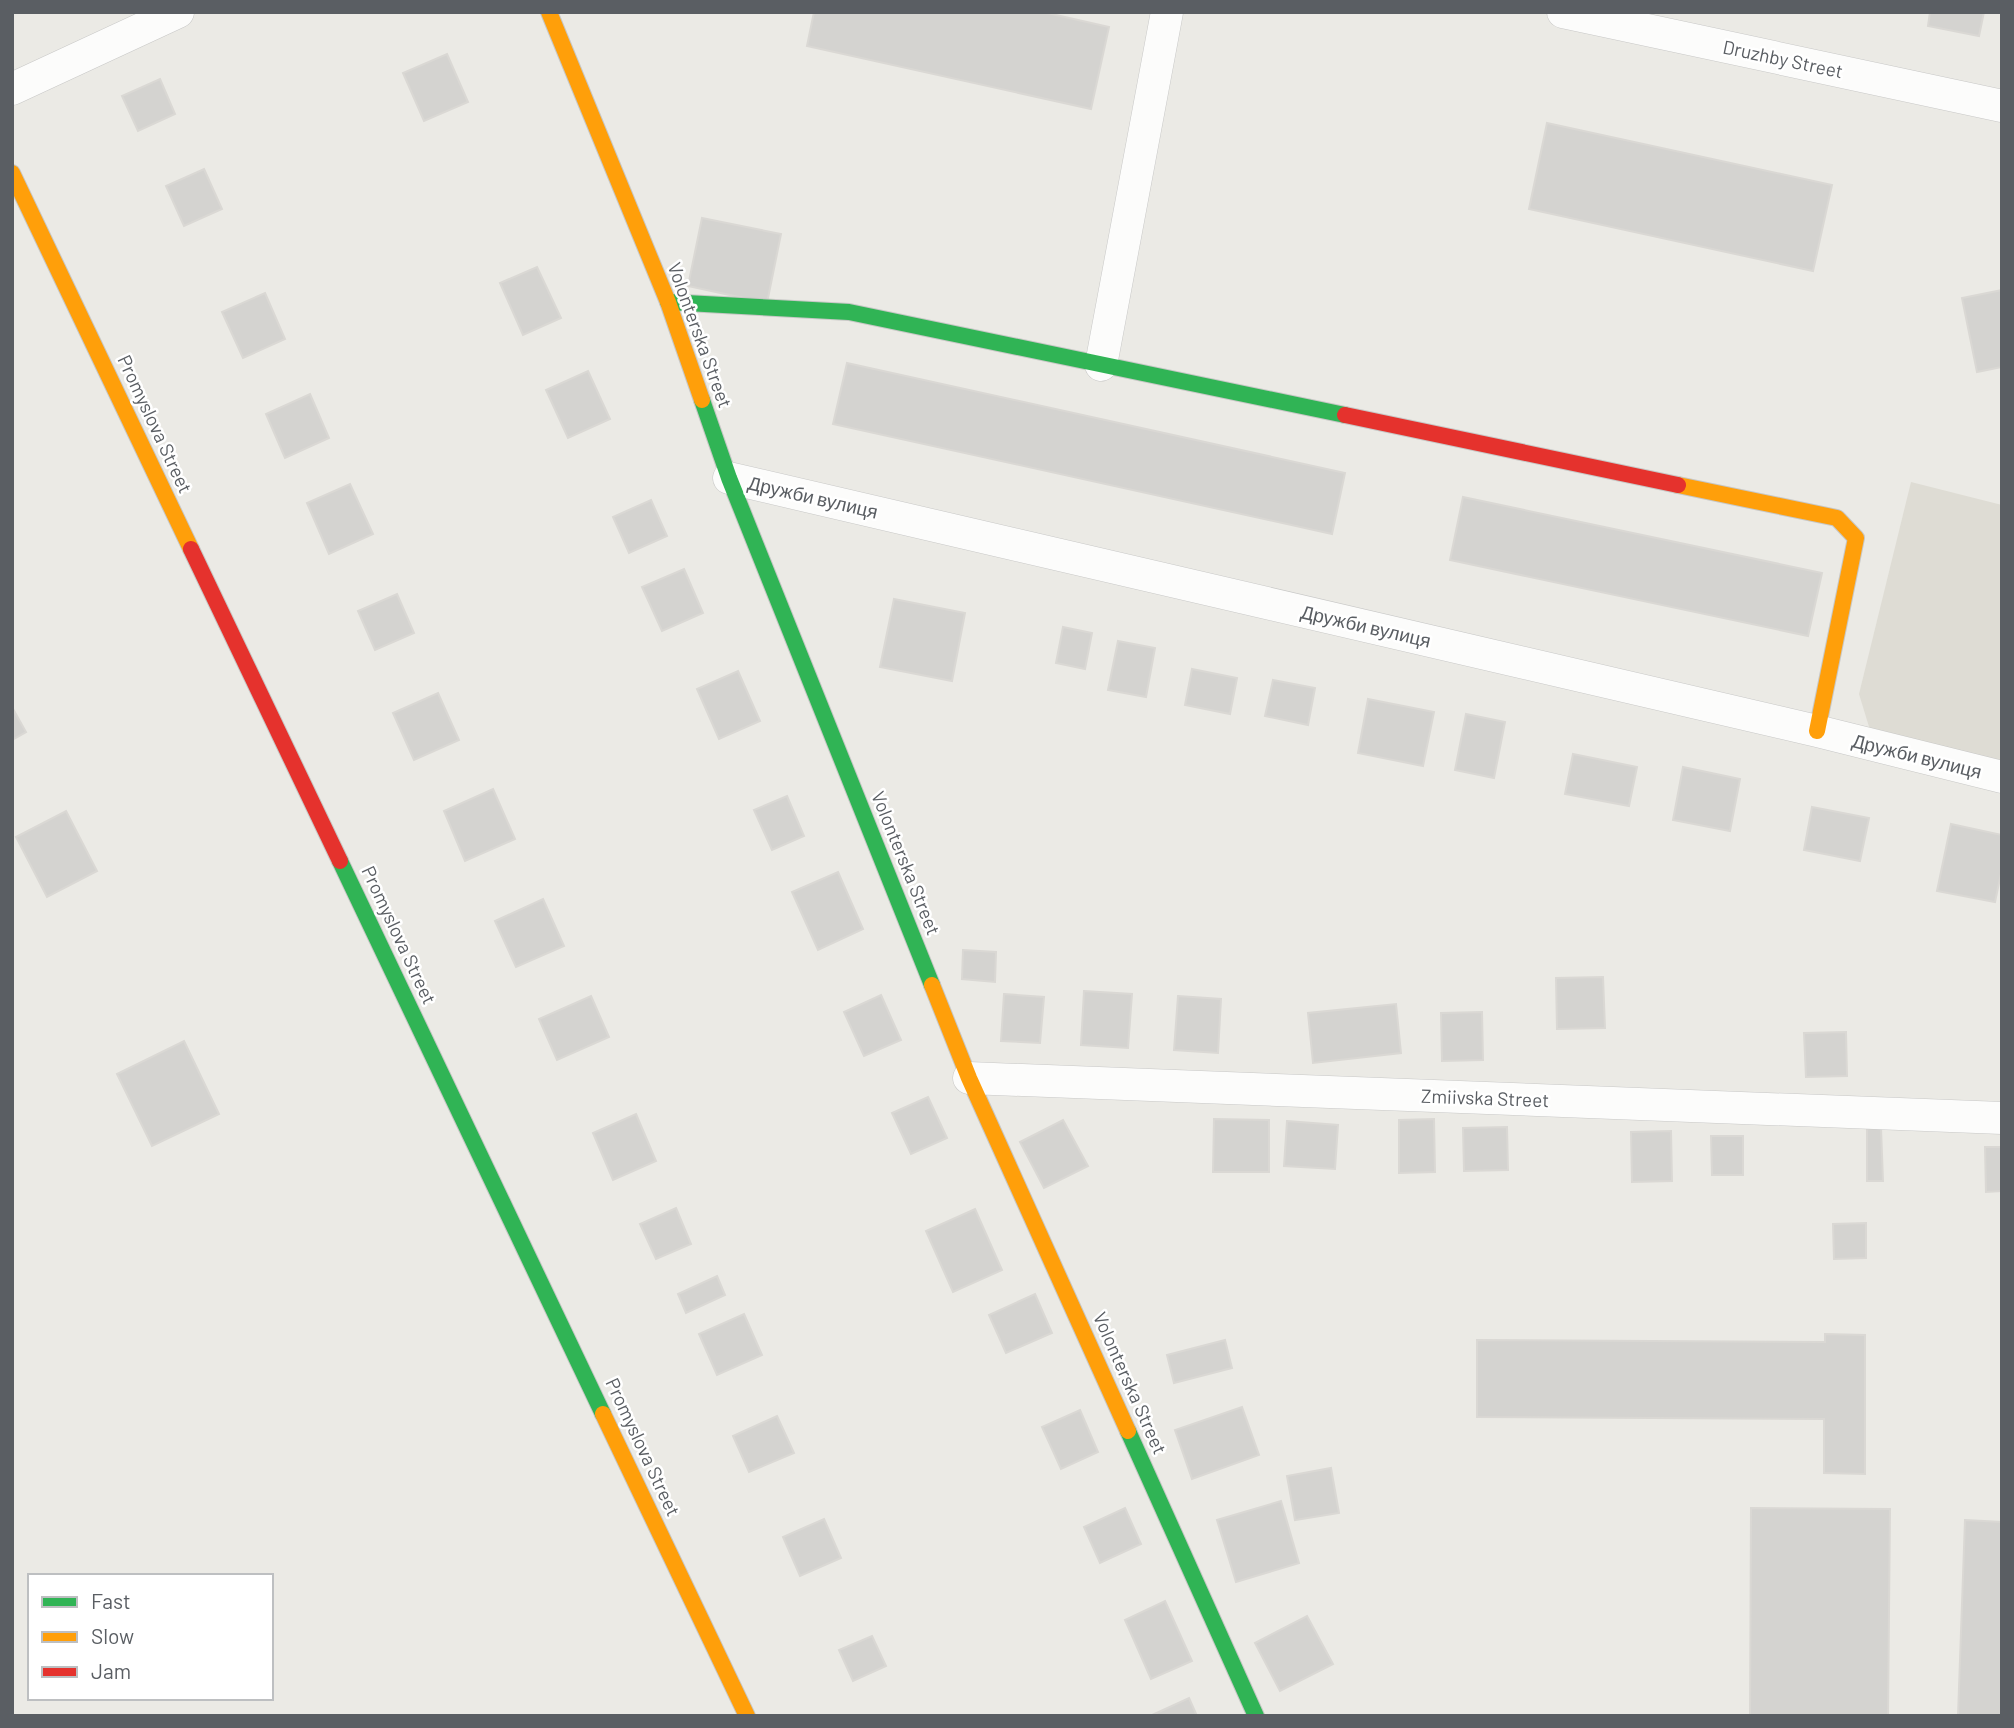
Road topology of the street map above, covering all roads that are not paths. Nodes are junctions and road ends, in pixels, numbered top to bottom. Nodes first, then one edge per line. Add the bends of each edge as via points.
1 (178, 12) edge
2 (549, 12) edge
3 (1167, 12) edge
4 (1563, 12) edge
5 (12, 89) edge
6 (2002, 106) edge
7 (12, 173) edge
8 (667, 302) junction
9 (1101, 365) junction
10 (729, 478) junction
11 (1817, 731) junction
12 (2002, 777) edge
13 (969, 1078) junction
14 (2002, 1118) edge
15 (747, 1716) edge
16 (1256, 1716) edge

1 - 5 street
2 - 8 street, Volonterska Street
3 - 9 street
4 - 6 street, Druzhby Street
7 - 15 street, Promyslova Street
8 - 9 street via 849,312
8 - 10 street, Volonterska Street
9 - 11 street via 1837,518 1856,538
10 - 11 street, Дружби вулиця
10 - 13 street, Volonterska Street
11 - 12 street, Дружби вулиця
13 - 14 street, Zmiivska Street
13 - 16 street, Volonterska Street

